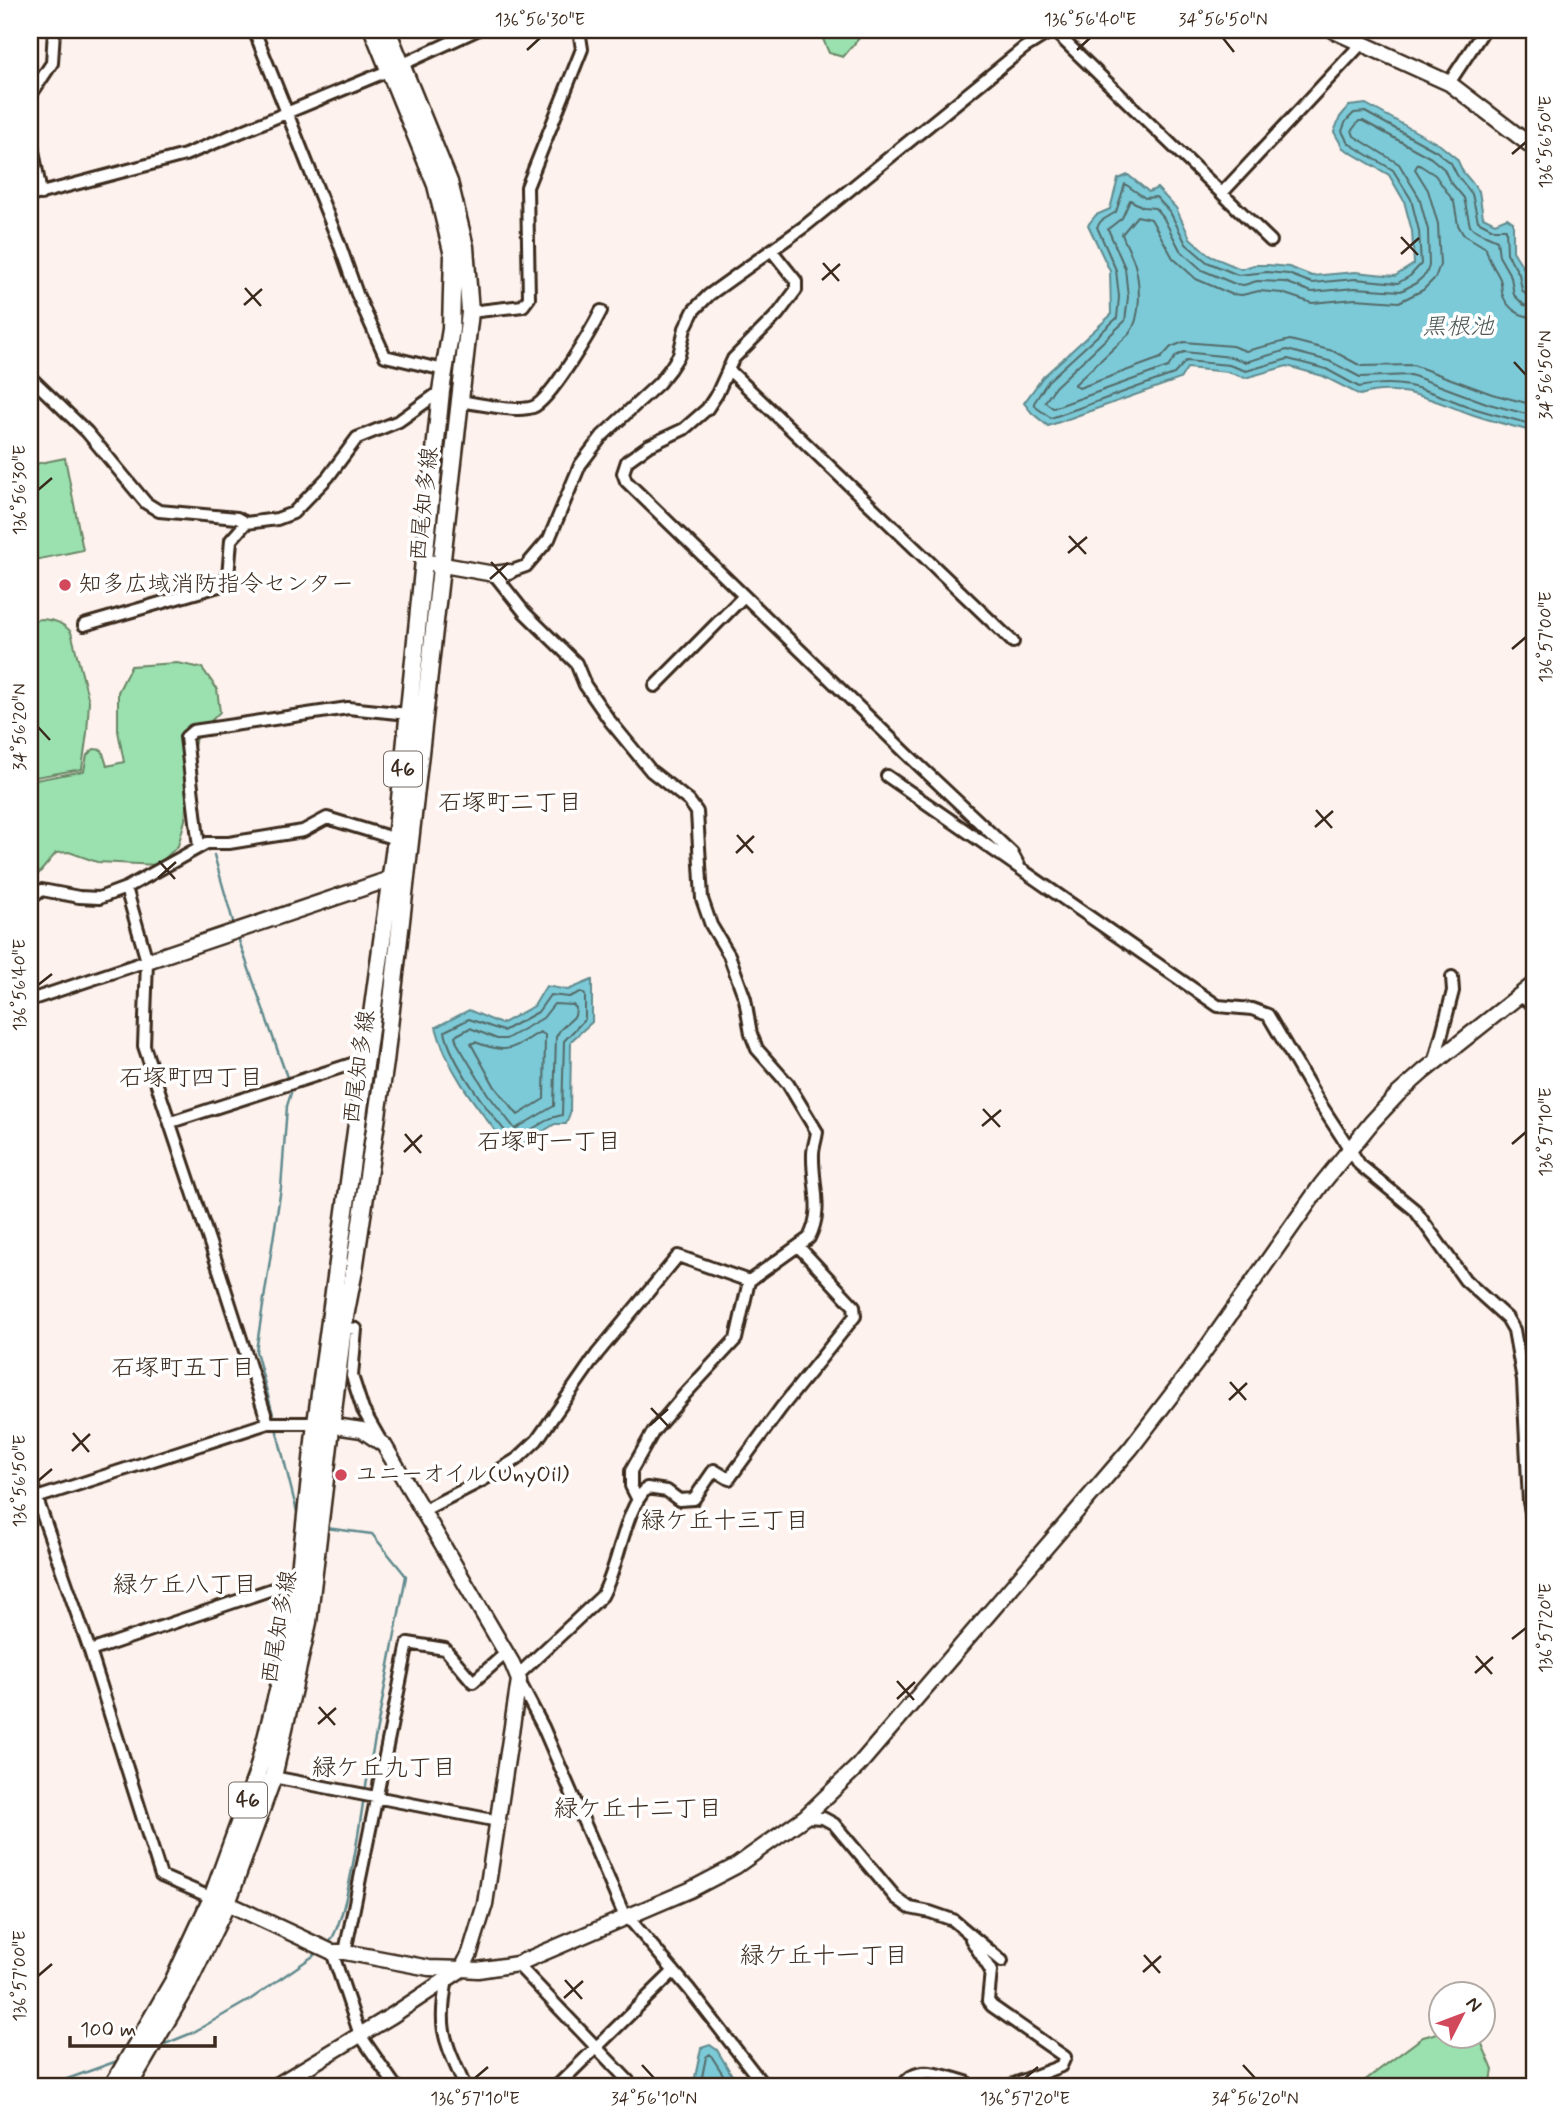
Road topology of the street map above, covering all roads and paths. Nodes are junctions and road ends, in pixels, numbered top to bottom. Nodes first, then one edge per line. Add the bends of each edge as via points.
1 (54, 30) edge
2 (254, 30) edge
3 (373, 30) edge
4 (387, 30) edge
5 (477, 30) edge
6 (579, 30) edge
7 (1053, 30) edge
8 (1332, 30) edge
9 (1485, 30) edge
10 (1362, 43) junction
11 (396, 68) junction
12 (1449, 83) junction
13 (30, 96) edge
14 (288, 112) junction
15 (30, 134) edge
16 (1534, 148) edge
17 (1223, 192) junction
18 (35, 195) edge
19 (1271, 241) dead end
20 (772, 251) junction
21 (601, 311) dead end
22 (470, 312) junction
23 (728, 369) junction
24 (444, 370) junction
25 (30, 377) edge
26 (441, 391) junction
27 (458, 401) junction
28 (246, 523) junction
29 (423, 563) junction
30 (442, 564) junction
31 (509, 572) joint
32 (494, 574) junction
33 (744, 596) junction
34 (84, 625) dead end
35 (1013, 642) dead end
36 (655, 686) dead end
37 (408, 714) junction
38 (887, 776) dead end
39 (396, 839) junction
40 (199, 847) junction
41 (1022, 870) junction
42 (407, 877) junction
43 (390, 878) junction
44 (126, 888) junction
45 (30, 899) edge
46 (147, 961) junction
47 (1452, 977) dead end
48 (1534, 984) edge
49 (1519, 996) junction
50 (30, 1000) edge
51 (1534, 1005) edge
52 (367, 1059) junction
53 (1434, 1064) junction
54 (171, 1122) junction
55 (1349, 1148) junction
56 (798, 1247) junction
57 (750, 1281) junction
58 (342, 1327) junction
59 (268, 1423) junction
60 (323, 1424) junction
61 (384, 1445) junction
62 (30, 1479) edge
63 (637, 1498) junction
64 (33, 1499) edge
65 (422, 1511) junction
66 (312, 1526) junction
67 (1534, 1526) edge
68 (299, 1580) junction
69 (90, 1651) junction
70 (506, 1653) junction
71 (518, 1678) junction
72 (273, 1777) junction
73 (374, 1798) junction
74 (805, 1817) junction
75 (498, 1821) junction
76 (219, 1901) junction
77 (625, 1917) junction
78 (968, 1930) junction
79 (331, 1950) junction
80 (1002, 1961) dead end
81 (517, 1964) junction
82 (462, 1969) junction
83 (674, 1971) junction
84 (447, 1979) junction
85 (360, 2035) junction
86 (596, 2048) junction
87 (139, 2054) junction
88 (112, 2087) edge
89 (128, 2087) edge
90 (274, 2087) edge
91 (396, 2087) edge
92 (466, 2087) edge
93 (556, 2087) edge
94 (634, 2087) edge
95 (765, 2087) edge
96 (902, 2087) edge
97 (967, 2087) edge
98 (1006, 2087) edge

1 - 13 street via 52,63
2 - 14 street
3 - 11 main road, 西尾知多線 / 46
4 - 11 main road, 西尾知多線 / 46
5 - 11 street
6 - 22 street via 582,49 527,187 529,298 523,306
7 - 17 street
7 - 20 street via 1014,56
8 - 10 street
9 - 12 street
10 - 12 street
10 - 17 street
11 - 14 street
11 - 22 main road, 西尾知多線 / 46 via 449,182 465,247
11 - 24 main road, 西尾知多線 / 46 via 436,185 453,255 451,329
12 - 16 street
14 - 18 street via 185,155
14 - 24 street via 385,356
15 - 18 street
17 - 19 street
20 - 23 street via 796,281 796,290
20 - 31 street via 694,310 670,369 602,436 580,465 549,539 526,566
21 - 27 street via 540,403 521,409
22 - 27 main road, 西尾知多線 / 46
23 - 33 street via 707,409 684,429 627,461 623,473
23 - 35 street
24 - 26 main road, 西尾知多線 / 46
25 - 28 street via 88,432 146,503 159,511 237,518
26 - 28 street via 399,421 357,438 293,513
26 - 29 main road, 西尾知多線 / 46
27 - 30 main road, 西尾知多線 / 46
28 - 34 street via 231,540 228,577 219,586
29 - 30 street
29 - 37 main road, 西尾知多線 / 46
30 - 32 street
30 - 42 main road, 西尾知多線 / 46
31 - 32 street
32 - 56 street via 525,613 576,663 585,685 651,771 697,812 702,898 745,999 751,1034 817,1132 813,1151 818,1219 809,1238
33 - 36 street
33 - 41 street via 1012,853
37 - 39 main road, 西尾知多線 / 46
37 - 40 street via 348,708 193,731 186,737
38 - 41 street
39 - 40 street via 327,818 303,831
39 - 43 main road, 西尾知多線 / 46
40 - 44 street
41 - 55 street via 1218,1006 1268,1015
42 - 43 street
42 - 58 main road, 西尾知多線 / 46 via 385,1062
43 - 46 street
43 - 52 main road, 西尾知多線 / 46
44 - 45 street via 99,898 42,890
44 - 46 street
46 - 50 street
46 - 54 street via 144,1046
47 - 53 street
48 - 49 street
49 - 51 street
49 - 53 street
52 - 54 street
52 - 60 main road, 西尾知多線 / 46
53 - 55 street via 1398,1094
54 - 59 street
55 - 67 street via 1360,1165 1415,1210 1465,1280 1514,1330 1523,1380
55 - 74 street via 1131,1448 858,1766
56 - 57 street
56 - 63 street via 854,1306 855,1317 729,1479 714,1470 694,1499 679,1500 667,1491 647,1488
57 - 63 street via 736,1339 653,1432 631,1471
57 - 65 street via 678,1256 597,1354 537,1440 506,1466
58 - 60 main road, 西尾知多線 / 46
58 - 61 street via 356,1329 352,1376 363,1410
59 - 60 street
59 - 64 street
60 - 61 street via 362,1430
60 - 66 main road, 西尾知多線 / 46
61 - 65 street
62 - 64 street
63 - 71 street via 603,1596
64 - 69 street
65 - 70 street
66 - 68 main road, 西尾知多線 / 46
66 - 72 main road, 西尾知多線 / 46 via 308,1622
68 - 69 street
68 - 76 main road, 西尾知多線 / 46 via 283,1671
69 - 76 street via 162,1876
70 - 71 street
70 - 73 street via 473,1682 444,1649 408,1643
71 - 75 street
71 - 77 street
72 - 73 street
72 - 76 main road, 西尾知多線 / 46
73 - 75 street
73 - 79 street
74 - 77 street via 736,1866
74 - 78 street via 834,1824 896,1898 910,1908 953,1920
75 - 82 street via 485,1904
76 - 79 street
76 - 87 main road, 西尾知多線 / 46
76 - 87 main road, 西尾知多線 / 46 via 185,1989 154,2043
77 - 81 street
77 - 83 street
78 - 80 street
78 - 98 street via 991,1970 988,2001 1065,2057 1060,2066
79 - 82 street via 429,1968
79 - 85 street
81 - 82 street
81 - 86 street
82 - 84 street
83 - 86 street
83 - 95 street
84 - 85 street
84 - 92 street via 443,2033
85 - 90 street
85 - 91 street
86 - 93 street
86 - 94 street
87 - 88 main road, 西尾知多線 / 46 via 125,2064
87 - 89 main road, 西尾知多線 / 46
96 - 97 street via 926,2071 966,2082

